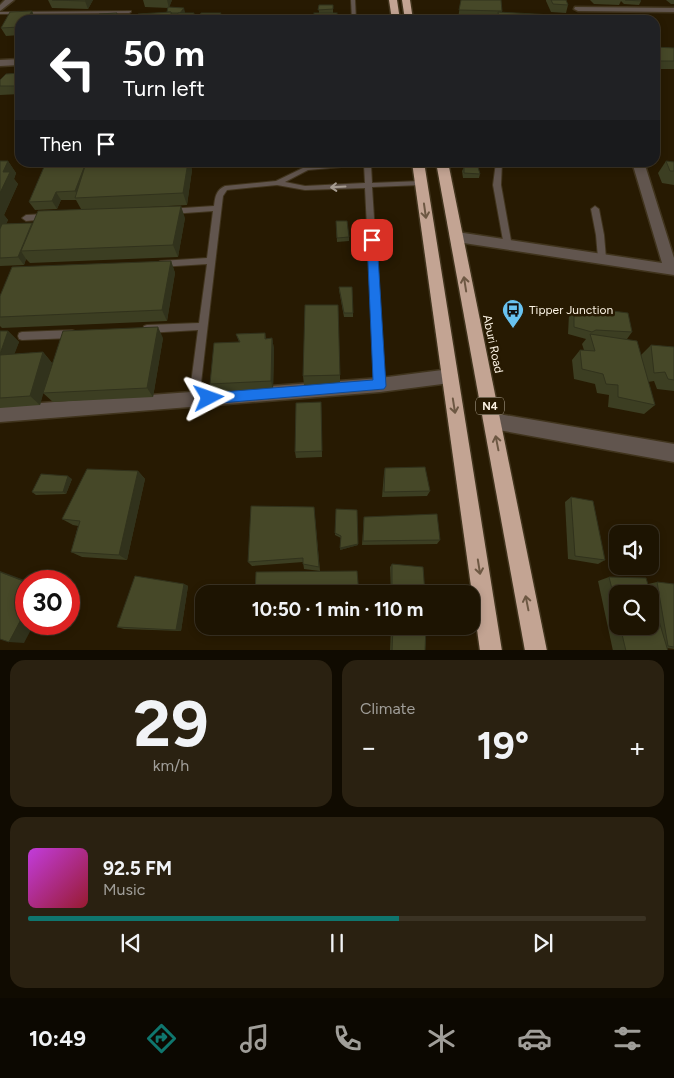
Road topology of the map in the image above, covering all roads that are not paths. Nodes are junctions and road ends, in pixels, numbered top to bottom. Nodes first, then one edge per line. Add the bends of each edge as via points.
1 (10, 0) edge
2 (353, 0) edge
3 (393, 0) edge
4 (406, 0) edge
5 (573, 0) edge
6 (0, 9) edge
7 (578, 9) junction
8 (674, 10) edge
9 (129, 12) dead end
10 (0, 13) edge
11 (354, 15) edge
12 (395, 15) edge
13 (408, 15) edge
14 (581, 15) edge
15 (15, 62) edge
16 (0, 63) edge
17 (319, 167) edge
18 (367, 167) edge
19 (419, 167) edge
20 (443, 167) edge
21 (498, 167) edge
22 (640, 167) edge
23 (277, 183) junction
24 (421, 183) junction
25 (368, 185) junction
26 (218, 208) junction
27 (595, 209) dead end
28 (160, 211) edge
29 (55, 217) edge
30 (26, 218) dead end
31 (457, 237) junction
32 (508, 246) junction
33 (602, 258) junction
34 (211, 261) junction
35 (154, 264) edge
36 (672, 270) edge
37 (203, 326) junction
38 (136, 330) edge
39 (79, 333) edge
40 (22, 336) dead end
41 (450, 376) junction
42 (196, 383) dead end
43 (380, 386) junction
44 (0, 414) edge
45 (493, 421) junction
46 (674, 453) edge
47 (491, 650) edge
48 (536, 650) edge

1 - 6 street
2 - 11 lane
3 - 12 highway
4 - 13 highway
5 - 7 street
7 - 8 street
7 - 14 street
9 - 10 lane
15 - 16 street
17 - 23 lane via 307,168
18 - 25 lane
19 - 24 highway
20 - 31 highway, Aburi Road / N4
21 - 32 lane
22 - 36 street
25 -> 23 lane via 305,188
23 - 26 lane via 225,188 219,195
24 - 25 lane
24 -> 41 highway
25 - 43 lane
26 - 28 lane
26 - 34 lane
27 - 33 lane
29 - 30 lane
31 - 32 street
45 -> 31 highway, Aburi Road / N4
32 - 33 street
33 - 36 street
34 - 35 lane
34 - 37 lane
37 - 38 lane
37 - 42 lane
39 - 40 lane
41 - 43 street
41 -> 47 highway
43 - 44 street
45 - 46 street
48 -> 45 highway, Aburi Road / N4

